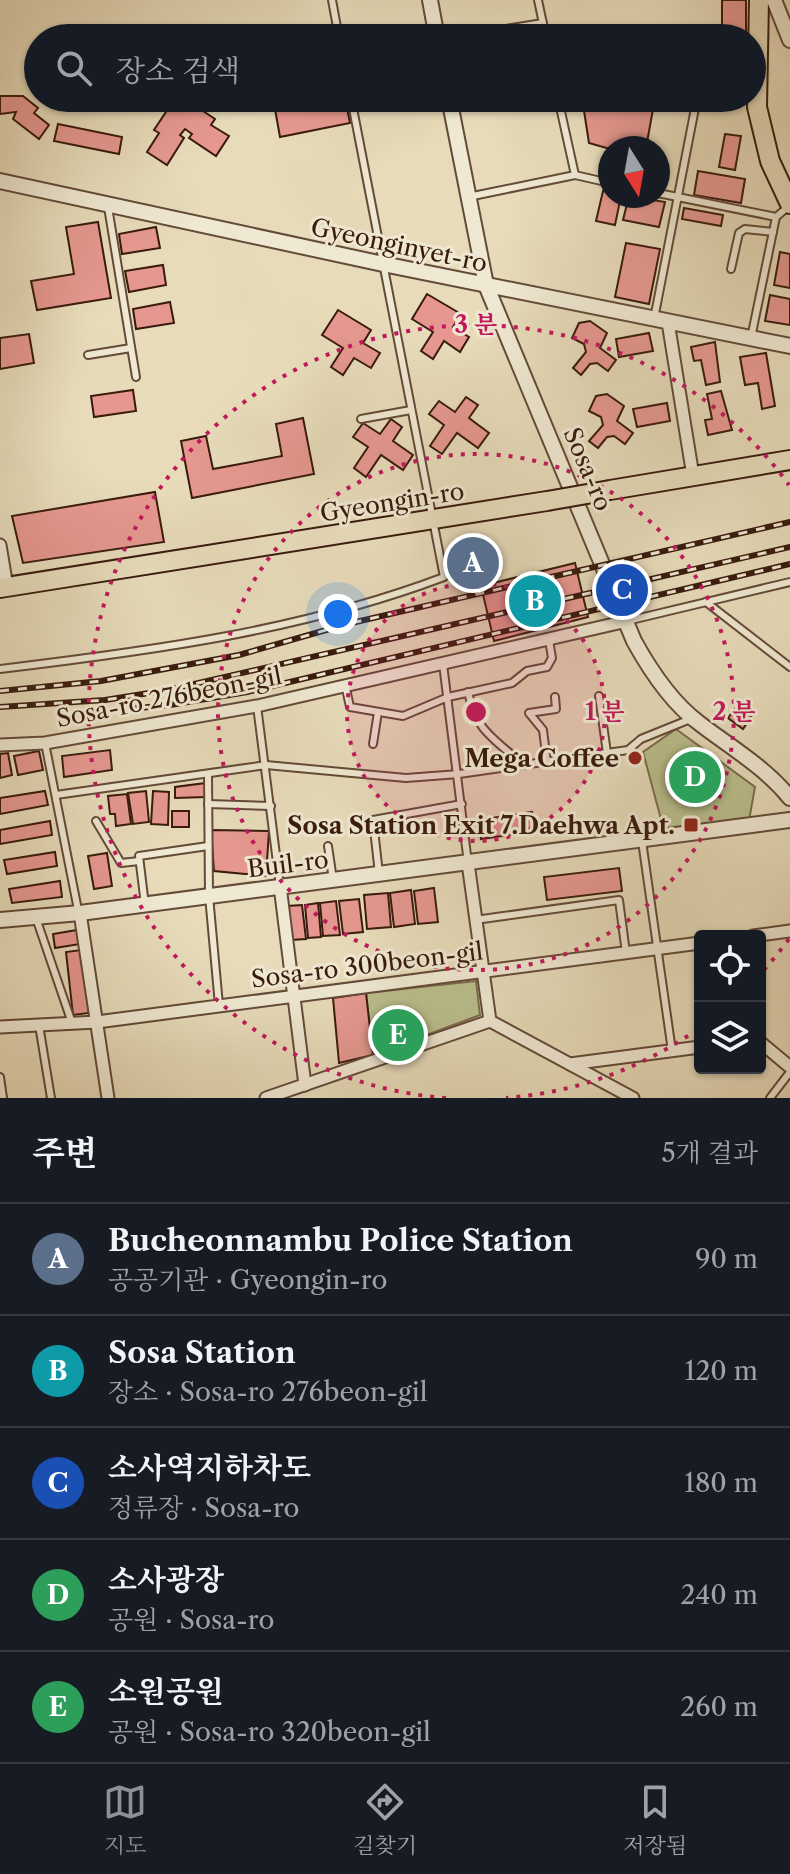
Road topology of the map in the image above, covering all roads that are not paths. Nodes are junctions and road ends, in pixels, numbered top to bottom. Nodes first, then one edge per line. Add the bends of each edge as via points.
1 (332, 0) edge
2 (430, 0) edge
3 (538, 0) edge
4 (759, 0) edge
5 (774, 0) edge
6 (543, 23) joint
7 (336, 24) edge
8 (434, 24) edge
9 (537, 24) edge
10 (757, 24) edge
11 (790, 40) edge
12 (354, 112) edge
13 (452, 112) edge
14 (561, 112) edge
15 (694, 112) edge
16 (758, 112) edge
17 (575, 175) junction
18 (598, 180) edge
19 (0, 181) edge
20 (670, 196) edge
21 (468, 197) junction
22 (679, 198) junction
23 (107, 204) junction
24 (790, 204) edge
25 (776, 217) junction
26 (773, 232) junction
27 (383, 264) junction
28 (731, 269) dead end
29 (486, 285) junction
30 (661, 320) junction
31 (751, 338) junction
32 (790, 346) edge
33 (131, 348) junction
34 (88, 355) dead end
35 (136, 377) dead end
36 (411, 410) junction
37 (361, 419) dead end
38 (790, 460) edge
39 (693, 476) junction
40 (433, 520) junction
41 (0, 545) edge
42 (790, 582) edge
43 (4, 587) edge
44 (706, 602) junction
45 (627, 621) junction
46 (549, 639) junction
47 (442, 662) junction
48 (790, 667) edge
49 (0, 669) edge
50 (345, 684) junction
51 (468, 692) junction
52 (599, 696) dead end
53 (448, 697) junction
54 (555, 697) dead end
55 (257, 706) junction
56 (378, 712) junction
57 (693, 718) junction
58 (45, 743) junction
59 (373, 744) dead end
60 (0, 745) edge
61 (607, 753) junction
62 (547, 762) junction
63 (266, 765) junction
64 (512, 767) junction
65 (208, 774) junction
66 (459, 774) junction
67 (56, 795) junction
68 (790, 798) edge
69 (208, 804) junction
70 (462, 804) junction
71 (271, 806) junction
72 (790, 820) edge
73 (96, 821) dead end
74 (642, 841) junction
75 (208, 846) junction
76 (328, 846) dead end
77 (139, 861) junction
78 (468, 863) junction
79 (379, 874) junction
80 (333, 880) junction
81 (280, 886) junction
82 (209, 896) junction
83 (145, 905) junction
84 (80, 913) junction
85 (36, 918) junction
86 (0, 920) edge
87 (475, 920) junction
88 (790, 931) edge
89 (766, 934) edge
90 (694, 944) edge
91 (656, 949) junction
92 (626, 953) junction
93 (482, 973) junction
94 (292, 998) junction
95 (219, 1005) junction
96 (490, 1021) junction
97 (97, 1022) junction
98 (72, 1023) junction
99 (39, 1025) junction
100 (0, 1027) edge
101 (766, 1047) edge
102 (694, 1048) edge
103 (672, 1051) junction
104 (570, 1064) junction
105 (790, 1069) edge
106 (0, 1077) edge
107 (305, 1085) junction
108 (3, 1098) edge
109 (51, 1098) edge
110 (108, 1098) edge
111 (266, 1098) edge
112 (633, 1098) edge
113 (770, 1098) edge

1 - 7 lane
2 - 8 street
3 - 6 lane
4 - 10 main road
5 - 11 street
6 - 9 lane
12 - 27 lane
13 - 21 street, Sosa-ro
14 - 17 lane
15 - 22 lane
16 - 24 main road via 770,161
17 - 18 lane
17 - 21 lane
19 - 23 street, Gyeonginyet-ro
20 - 22 lane
21 - 29 street, Sosa-ro
22 - 25 lane
22 - 30 lane
23 - 27 street, Gyeonginyet-ro
23 - 33 lane
24 - 25 lane
25 - 26 lane
26 - 28 lane via 739,233
26 - 31 lane
27 - 29 street, Gyeonginyet-ro
27 - 36 lane
29 - 30 street, Gyeonginyet-ro
29 - 45 street, Sosa-ro
30 - 31 street, Gyeonginyet-ro
30 - 39 street
31 - 32 street, Gyeonginyet-ro
33 - 34 lane
33 - 35 lane
36 - 37 lane
36 - 40 lane
38 - 39 main road, Gyeongin-ro
39 - 40 main road, Gyeongin-ro, bridge
40 - 43 main road, Gyeongin-ro
40 - 49 lane via 444,577 393,596 249,632
41 - 43 street
42 - 44 lane
44 - 45 lane
44 - 48 lane
45 - 46 street, Sosa-ro 276beon-gil
45 - 57 street, Sosa-ro via 645,661
46 - 47 street, Sosa-ro 276beon-gil
46 - 51 lane via 552,658 547,667 527,671 512,683
47 - 50 street, Sosa-ro 276beon-gil
47 - 53 lane
50 - 55 street, Sosa-ro 276beon-gil
50 - 56 lane via 350,707
51 - 53 lane
51 - 64 lane via 474,717 512,755
52 - 61 lane
53 - 56 lane via 403,716
53 - 66 lane
54 - 62 lane via 556,709 529,713 543,730
55 - 58 street, Sosa-ro 276beon-gil
55 - 63 lane
56 - 59 lane
57 - 61 lane via 641,739 628,750
57 - 68 street, Sosa-ro
58 - 60 street, Sosa-ro 276beon-gil
58 - 67 lane
61 - 62 lane
62 - 64 lane
63 - 65 lane
63 - 66 lane via 406,778
63 - 71 lane
64 - 66 lane
65 - 67 lane
65 - 69 lane
66 - 70 lane
67 - 84 lane via 74,904
69 - 71 lane
69 - 75 lane
70 - 78 lane
70 - 79 lane via 373,820
71 - 81 lane
72 - 74 street, Buil-ro
73 - 77 lane via 121,863
74 - 78 street, Buil-ro
74 - 91 lane
75 - 77 lane via 139,856
75 - 82 lane
76 - 80 lane
77 - 83 lane
78 - 79 street, Buil-ro
78 - 87 street
79 - 80 street, Buil-ro
80 - 81 street, Buil-ro
81 - 82 street, Buil-ro
81 - 94 street
82 - 83 street, Buil-ro
82 - 95 lane
83 - 84 street, Buil-ro
84 - 85 street, Buil-ro
84 - 97 street
85 - 86 street, Buil-ro
85 - 98 lane
87 - 92 lane via 619,900
87 - 93 street
88 - 89 street
90 - 91 street, Sosa-ro 300beon-gil
91 - 92 street, Sosa-ro 300beon-gil
91 - 103 lane
92 - 93 street, Sosa-ro 300beon-gil
93 - 94 street, Sosa-ro 300beon-gil
93 - 96 street
94 - 95 street, Sosa-ro 300beon-gil
94 - 107 street
95 - 97 street, Sosa-ro 300beon-gil
96 - 104 street
96 - 107 street
97 - 98 street, Sosa-ro 300beon-gil
97 - 110 street
98 - 99 street, Sosa-ro 300beon-gil
99 - 100 street, Sosa-ro 300beon-gil
99 - 109 lane
101 - 105 street
102 - 103 street
103 - 104 street
104 - 112 street
105 - 113 lane
106 - 108 lane
107 - 111 street

